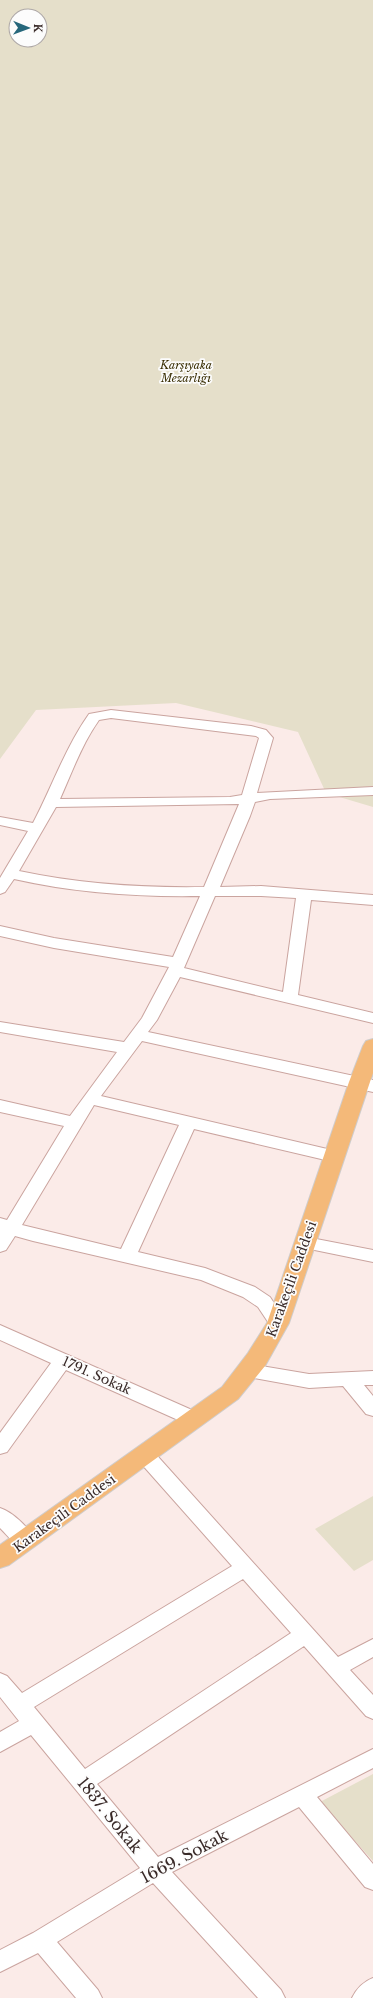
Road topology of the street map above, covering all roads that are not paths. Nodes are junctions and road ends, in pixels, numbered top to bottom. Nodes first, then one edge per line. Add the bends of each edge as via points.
1 (373, 791) edge
2 (250, 797) junction
3 (50, 803) junction
4 (0, 821) edge
5 (38, 828) junction
6 (10, 874) junction
7 (0, 889) edge
8 (210, 892) junction
9 (304, 894) junction
10 (373, 900) edge
11 (0, 931) edge
12 (177, 967) junction
13 (290, 999) junction
14 (373, 1018) edge
15 (0, 1027) edge
16 (132, 1041) junction
17 (373, 1046) edge
18 (366, 1084) edge
19 (90, 1099) junction
20 (0, 1106) edge
21 (189, 1122) junction
22 (76, 1123) junction
23 (334, 1156) junction
24 (6, 1226) edge
25 (306, 1243) junction
26 (0, 1246) edge
27 (126, 1256) junction
28 (373, 1256) edge
29 (278, 1323) junction
30 (0, 1332) edge
31 (63, 1360) junction
32 (250, 1371) junction
33 (373, 1378) edge
34 (348, 1379) junction
35 (373, 1409) edge
36 (194, 1419) junction
37 (0, 1447) edge
38 (145, 1455) junction
39 (0, 1516) edge
40 (26, 1540) junction
41 (0, 1558) edge
42 (246, 1567) junction
43 (306, 1634) junction
44 (373, 1647) edge
45 (336, 1668) junction
46 (0, 1682) edge
47 (20, 1706) junction
48 (373, 1710) edge
49 (34, 1723) junction
50 (0, 1743) edge
51 (373, 1758) edge
52 (82, 1782) junction
53 (302, 1795) junction
54 (155, 1870) junction
55 (373, 1880) edge
56 (41, 1940) junction
57 (0, 1962) edge
58 (373, 1990) edge
59 (90, 1998) edge
60 (273, 1998) edge
61 (364, 1998) edge

1 - 2 street
2 - 3 street via 230,801
2 - 3 street via 266,738 260,732 106,714 93,719
2 - 8 street
3 - 5 street
4 - 5 street
5 - 6 street
6 - 7 street
6 - 8 street via 47,882 127,890
8 - 9 street via 260,891
8 - 12 street
9 - 10 street
9 - 13 street
11 - 12 street
12 - 13 street
12 - 16 street via 149,1020
13 - 14 street
15 - 16 street
16 - 18 street
16 - 19 street
17 - 18 main road, Karakeçili Caddesi
18 - 23 main road, Karakeçili Caddesi
19 - 21 street
19 - 22 street
20 - 22 street
21 - 23 street
21 - 27 street
22 - 24 street
23 - 25 main road, Karakeçili Caddesi
24 - 26 street
24 - 27 street
25 - 28 street
25 - 29 main road, Karakeçili Caddesi
27 - 29 street via 204,1274 249,1292 264,1302
29 - 32 main road, Karakeçili Caddesi
30 - 31 street, 1791. Sokak
31 - 36 street, 1791. Sokak
31 - 37 street
32 - 34 street via 309,1381
32 - 36 main road, Karakeçili Caddesi via 230,1393
33 - 34 street
34 - 35 street
36 - 38 main road, Karakeçili Caddesi
38 - 40 main road, Karakeçili Caddesi
38 - 42 street
39 - 40 street
40 - 41 main road, Karakeçili Caddesi
42 - 43 street
42 - 47 street
43 - 45 street
43 - 52 street
44 - 45 street
45 - 48 street
46 - 47 street, 1837. Sokak
47 - 49 street, 1837. Sokak
49 - 50 street
49 - 52 street, 1837. Sokak
51 - 53 street, 1669. Sokak
52 - 54 street, 1837. Sokak
53 - 54 street, 1669. Sokak
53 - 55 street
54 - 56 street, 1669. Sokak
54 - 60 street, 1837. Sokak
56 - 57 street, 1669. Sokak
56 - 59 street
58 - 61 street

